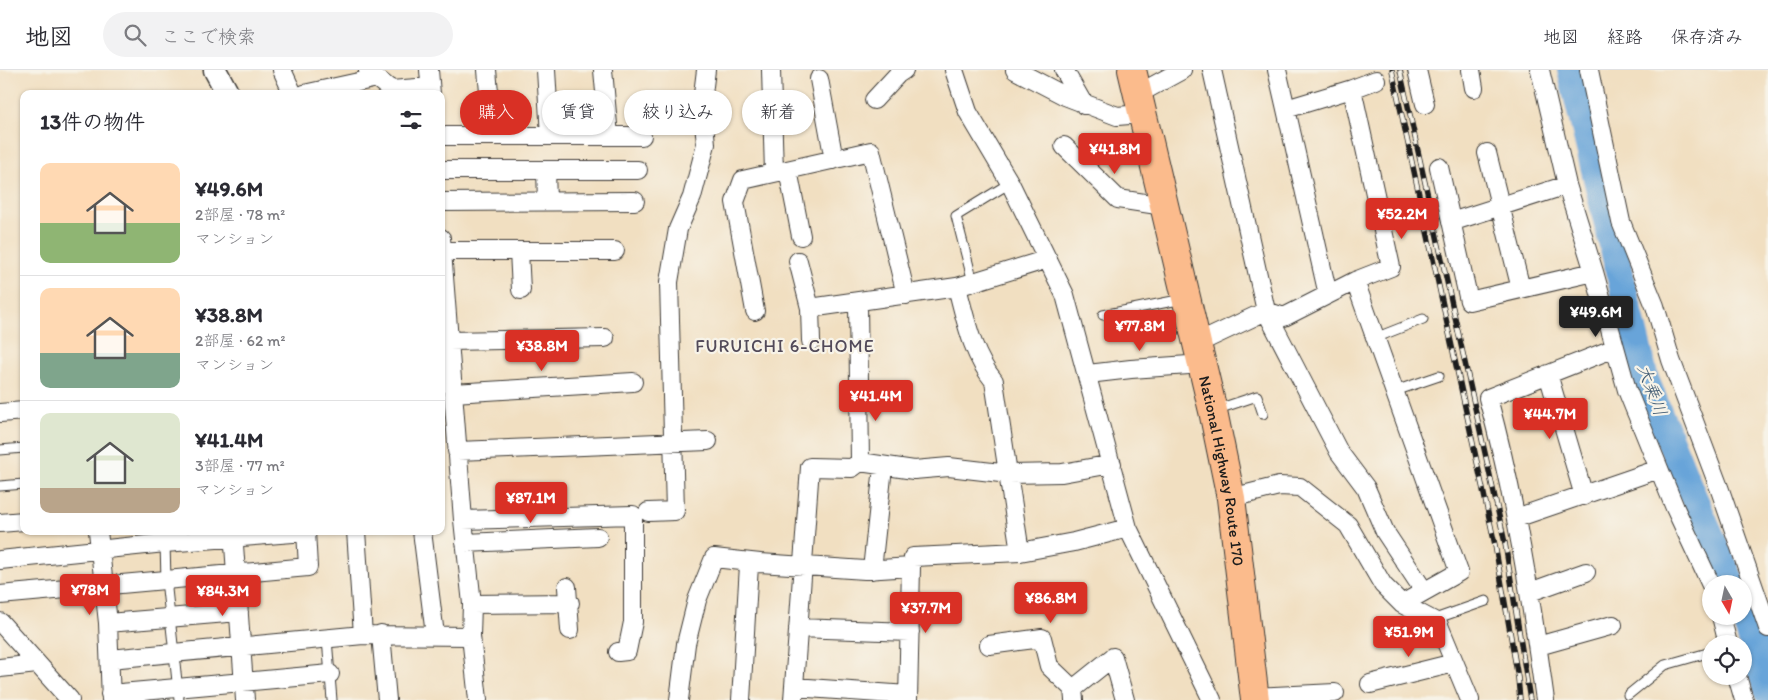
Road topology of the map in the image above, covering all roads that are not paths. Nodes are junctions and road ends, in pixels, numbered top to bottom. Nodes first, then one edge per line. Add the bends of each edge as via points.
1 (215, 70) edge
2 (282, 70) edge
3 (487, 70) edge
4 (546, 70) edge
5 (603, 70) edge
6 (706, 70) edge
7 (771, 70) edge
8 (904, 70) edge
9 (954, 70) edge
10 (1015, 70) edge
11 (1064, 70) edge
12 (1182, 70) edge
13 (1212, 70) edge
14 (1277, 70) edge
15 (1417, 70) edge
16 (1470, 70) edge
17 (1540, 70) edge
18 (1589, 70) edge
19 (372, 74) edge
20 (819, 79) dead end
21 (1376, 80) dead end
22 (430, 83) edge
23 (1474, 88) dead end
24 (1352, 89) junction
25 (226, 90) edge
26 (291, 90) edge
27 (318, 90) edge
28 (1137, 93) edge
29 (874, 100) dead end
30 (1084, 104) junction
31 (1425, 104) dead end
32 (1286, 108) junction
33 (445, 136) edge
34 (493, 136) junction
35 (550, 136) junction
36 (609, 136) junction
37 (642, 136) dead end
38 (1064, 146) dead end
39 (1487, 153) dead end
40 (834, 160) junction
41 (1439, 167) dead end
42 (445, 170) edge
43 (546, 170) junction
44 (638, 170) dead end
45 (781, 171) junction
46 (1010, 183) junction
47 (1567, 185) junction
48 (547, 201) junction
49 (635, 201) dead end
50 (445, 202) edge
51 (1164, 206) junction
52 (1500, 207) junction
53 (1451, 222) junction
54 (801, 236) dead end
55 (445, 247) edge
56 (519, 251) junction
57 (615, 251) dead end
58 (1048, 259) junction
59 (798, 261) dead end
60 (1594, 272) junction
61 (1354, 281) junction
62 (965, 285) junction
63 (445, 288) edge
64 (1521, 289) junction
65 (521, 290) dead end
66 (906, 295) junction
67 (1328, 295) junction
68 (1186, 299) junction
69 (858, 303) junction
70 (810, 308) junction
71 (755, 311) dead end
72 (1266, 311) junction
73 (1103, 315) dead end
74 (1423, 319) dead end
75 (605, 338) dead end
76 (1375, 338) junction
77 (449, 342) junction
78 (811, 342) dead end
79 (1615, 348) junction
80 (1198, 352) junction
81 (1088, 374) junction
82 (1548, 374) junction
83 (1439, 376) dead end
84 (633, 382) dead end
85 (449, 390) edge
86 (1395, 391) junction
87 (20, 411) edge
88 (1213, 411) junction
89 (0, 413) edge
90 (1263, 414) dead end
91 (708, 441) dead end
92 (673, 442) junction
93 (20, 448) edge
94 (0, 450) edge
95 (457, 451) junction
96 (860, 462) junction
97 (1112, 464) junction
98 (883, 467) junction
99 (1658, 469) junction
100 (1009, 474) junction
101 (20, 484) edge
102 (0, 486) edge
103 (1584, 496) junction
104 (1231, 498) junction
105 (648, 512) dead end
106 (1516, 518) junction
107 (463, 520) junction
108 (20, 521) edge
109 (0, 523) edge
110 (1128, 528) junction
111 (98, 535) edge
112 (225, 535) edge
113 (233, 535) edge
114 (306, 535) edge
115 (356, 535) edge
116 (422, 535) edge
117 (598, 537) dead end
118 (165, 543) junction
119 (465, 543) junction
120 (99, 550) junction
121 (1020, 552) junction
122 (912, 558) dead end
123 (0, 560) edge
124 (760, 563) junction
125 (802, 566) junction
126 (872, 570) junction
127 (1586, 572) dead end
128 (236, 574) junction
129 (1706, 575) edge
130 (166, 580) junction
131 (102, 586) junction
132 (1424, 591) junction
133 (1530, 592) junction
134 (0, 595) edge
135 (1486, 601) dead end
136 (472, 604) junction
137 (1402, 604) junction
138 (239, 612) junction
139 (170, 618) junction
140 (1432, 620) junction
141 (108, 623) junction
142 (1613, 625) dead end
143 (2, 626) edge
144 (798, 628) junction
145 (1768, 628) edge
146 (570, 630) dead end
147 (910, 632) junction
148 (381, 634) junction
149 (363, 635) junction
150 (435, 635) junction
151 (471, 636) junction
152 (327, 639) junction
153 (989, 645) dead end
154 (1538, 646) junction
155 (242, 648) junction
156 (618, 652) dead end
157 (175, 654) junction
158 (1702, 655) edge
159 (110, 659) junction
160 (1454, 663) junction
161 (37, 664) junction
162 (0, 668) edge
163 (330, 674) junction
164 (1370, 684) dead end
165 (1740, 685) edge
166 (245, 692) edge
167 (1335, 693) dead end
168 (178, 694) edge
169 (793, 694) edge
170 (1073, 694) edge
171 (1628, 695) dead end
172 (110, 697) edge
173 (908, 697) edge
174 (1255, 698) edge
175 (70, 700) edge
176 (332, 700) edge
177 (387, 700) edge
178 (478, 700) edge
179 (679, 700) edge
180 (740, 700) edge
181 (1125, 700) edge
182 (1212, 700) edge
183 (1470, 700) edge
184 (1545, 700) edge
185 (1744, 700) edge

1 - 25 street
2 - 26 street
3 - 34 street
4 - 35 street
5 - 36 street
6 - 92 street via 702,102 706,144 692,197 678,229 668,282
7 - 45 street
8 - 29 street
9 - 46 street via 968,112
10 - 30 street
11 - 30 street
12 - 28 street
13 - 72 street
14 - 32 street
15 - 31 street
16 - 23 street
17 - 47 street
18 - 145 street via 1621,222 1655,306 1671,360
19 - 22 street via 392,90
19 - 27 street
20 - 40 street
21 - 24 street
24 - 32 street
24 - 61 street via 1391,267
28 - 30 street via 1117,116
28 - 51 highway, National Highway Route 170
32 - 67 street
33 - 34 street
34 - 35 street
35 - 36 street
36 - 37 street
38 - 51 street via 1118,199
39 - 52 street
40 - 45 street
40 - 66 street via 871,151
41 - 53 street
42 - 43 street
43 - 44 street
43 - 48 street
45 - 54 street
45 - 71 street via 743,180 735,202
46 - 58 street
46 - 62 lane via 956,216
47 - 52 street
47 - 60 street
48 - 49 street
48 - 50 street
51 - 68 highway, National Highway Route 170
52 - 53 street
52 - 64 street
53 - 64 street via 1469,301
55 - 56 street
56 - 57 street
56 - 65 street
58 - 62 street
58 - 81 street via 1065,295
59 - 70 street
60 - 64 street
60 - 79 street
61 - 67 street
61 - 76 street
62 - 66 street
62 - 100 street via 972,343 982,366 994,381
63 - 77 street
66 - 69 street
67 - 72 street via 1284,317
68 - 73 lane
68 - 80 highway, National Highway Route 170
69 - 70 street
69 - 96 street
70 - 78 street
72 - 80 street
72 - 132 street via 1339,452 1366,488 1385,532
74 - 76 lane
75 - 77 street
76 - 86 street
77 - 85 street
79 - 82 street
79 - 99 street via 1627,390
80 - 81 street via 1189,365
80 - 88 highway, National Highway Route 170
81 - 97 street
82 - 103 street
82 - 106 street via 1488,398
83 - 86 lane
84 - 85 street
85 - 95 street
86 - 132 street via 1460,572
87 - 89 street
88 - 90 lane via 1256,396
88 - 104 highway, National Highway Route 170
91 - 92 street
92 - 95 street
92 - 105 street via 675,511
93 - 94 lane
95 - 107 street
96 - 98 street
96 - 125 street via 852,468 810,467
97 - 100 street via 1062,472
97 - 110 street
98 - 100 street via 914,470 948,467
98 - 126 street
99 - 103 street
99 - 129 street
100 - 121 street
101 - 102 lane
103 - 106 street
104 - 137 street via 1279,486 1300,487 1348,525 1383,585
104 - 174 highway, National Highway Route 170
106 - 133 street
107 - 119 street
107 - 156 street via 633,515 633,622 627,651
108 - 109 street
110 - 121 street
110 - 182 street
111 - 120 street
112 - 118 street
113 - 128 street
114 - 128 street via 308,567
115 - 149 street
116 - 150 street
117 - 119 street
118 - 120 street
118 - 130 lane
119 - 136 street
120 - 123 street
120 - 131 street
121 - 122 street
124 - 125 street
124 - 179 street via 714,558 697,600 686,644
124 - 180 street via 749,566
125 - 126 street
125 - 144 street
126 - 147 street via 912,567
127 - 133 street
128 - 130 street
128 - 138 street
130 - 131 street
130 - 139 lane
131 - 134 street
131 - 141 street
132 - 137 street
133 - 154 street
135 - 140 lane
136 - 146 street via 569,595
136 - 151 street
137 - 140 street
138 - 139 street
138 - 155 street
139 - 141 street
139 - 157 lane
140 - 160 street via 1438,624
141 - 159 street
142 - 154 street
143 - 161 street
144 - 147 street
144 - 169 street
147 - 173 street
148 - 149 street
148 - 150 street
148 - 177 street
149 - 152 street
150 - 151 street
151 - 178 street
152 - 155 street
152 - 163 lane
153 - 170 street via 1042,638 1049,666
154 - 184 street
155 - 157 street
155 - 166 street
157 - 159 street
157 - 168 lane
158 - 171 lane via 1665,665
159 - 172 street
160 - 164 street
160 - 183 street
161 - 162 street
161 - 175 street
163 - 166 street
163 - 176 lane
165 - 185 street
166 - 168 street
167 - 174 street
168 - 172 street
169 - 173 street
170 - 181 street via 1112,657

